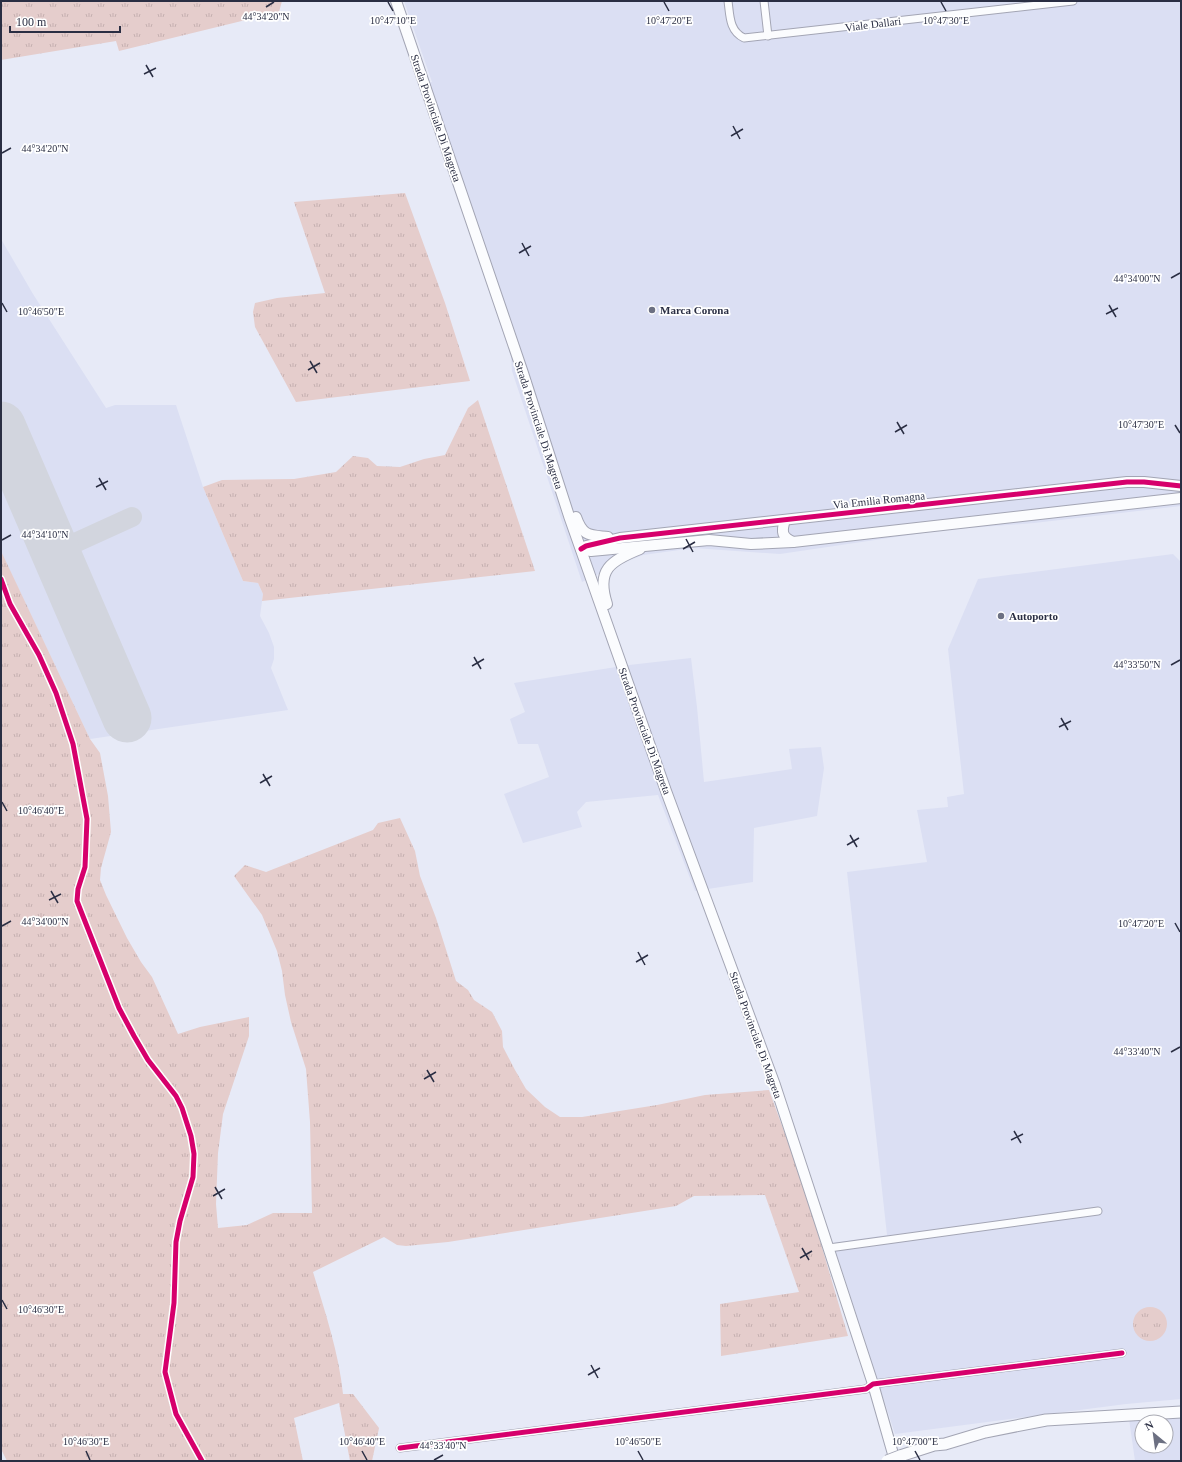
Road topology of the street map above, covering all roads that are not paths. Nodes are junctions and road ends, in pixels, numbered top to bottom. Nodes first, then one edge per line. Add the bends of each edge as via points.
1 (396, 1) edge
2 (728, 1) edge
3 (764, 1) edge
4 (1072, 1) edge
5 (768, 36) junction
6 (553, 468) junction
7 (1181, 486) edge
8 (1181, 498) edge
9 (786, 520) junction
10 (620, 538) junction
11 (793, 542) junction
12 (646, 547) junction
13 (581, 549) junction
14 (616, 649) junction
15 (1098, 1211) dead end
16 (829, 1248) junction
17 (1122, 1353) dead end
18 (873, 1384) junction
19 (1181, 1412) edge
20 (400, 1448) dead end
21 (901, 1459) edge
22 (887, 1461) edge

1 - 6 main road, Strada Provinciale Di Magreta
2 - 5 street, Viale Dallari via 731,24 737,35 744,38
3 - 5 street
4 - 5 street, Viale Dallari
6 - 10 main road via 561,472 582,531 590,535
6 - 13 main road, Strada Provinciale Di Magreta
7 - 9 main road, Via Emilia Romagna via 1127,482
8 - 11 main road
9 - 10 main road, Via Emilia Romagna
9 - 11 main road via 783,533
10 - 13 main road, Via Emilia Romagna
11 - 12 main road via 751,544 709,540
12 - 13 main road via 591,551
12 - 14 main road via 623,556 605,571 603,593 616,633
13 - 14 main road, Strada Provinciale Di Magreta
14 - 16 main road, Strada Provinciale Di Magreta via 772,1078
15 - 16 street
16 - 18 main road, Strada Provinciale Di Magreta
17 - 18 street
18 - 20 street via 866,1389
18 - 21 main road, Strada Provinciale Di Magreta
19 - 21 main road via 1046,1420 934,1445
21 - 22 main road, bridge

